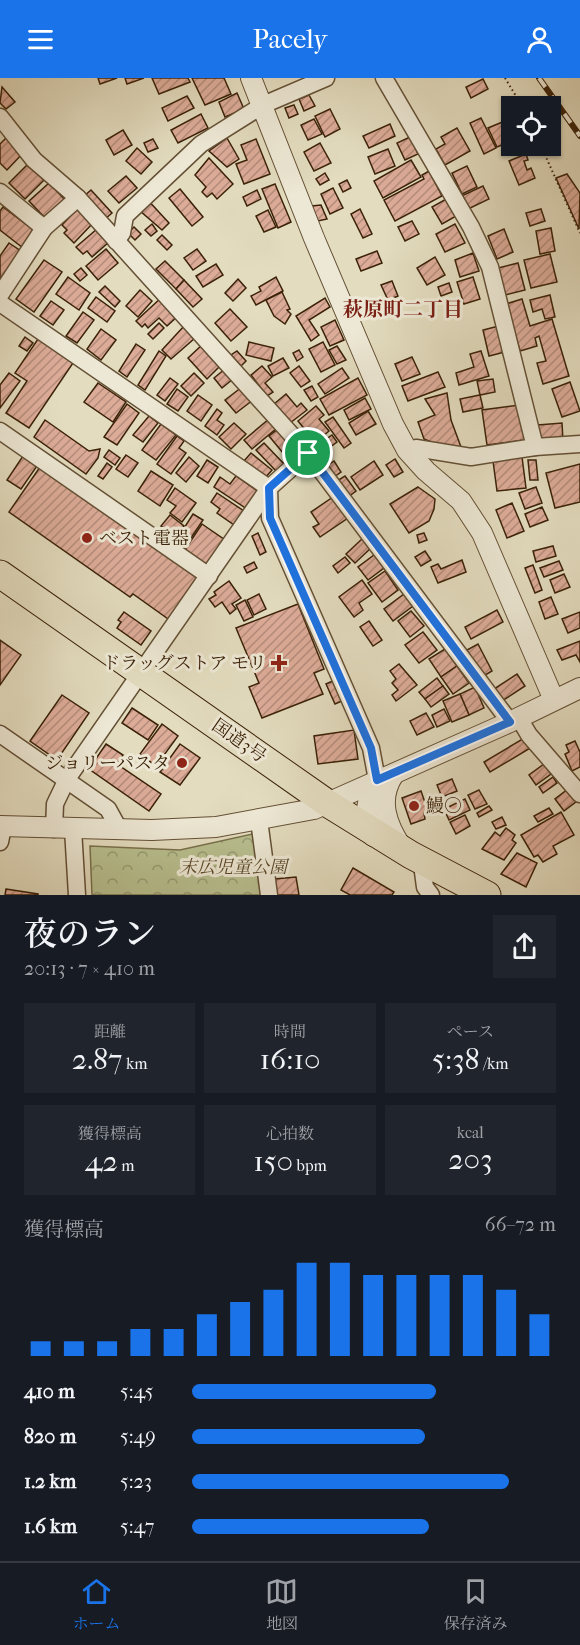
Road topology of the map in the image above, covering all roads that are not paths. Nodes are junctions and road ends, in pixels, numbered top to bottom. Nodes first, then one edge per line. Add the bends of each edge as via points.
1 (251, 78) edge
2 (326, 78) edge
3 (384, 78) edge
4 (263, 105) junction
5 (0, 117) edge
6 (0, 192) edge
7 (78, 198) junction
8 (44, 228) junction
9 (116, 241) junction
10 (0, 295) edge
11 (0, 303) edge
12 (0, 431) edge
13 (580, 444) edge
14 (535, 447) junction
15 (407, 450) junction
16 (308, 453) junction
17 (269, 488) junction
18 (0, 574) edge
19 (209, 576) junction
20 (0, 590) edge
21 (139, 678) junction
22 (580, 688) edge
23 (554, 700) junction
24 (515, 720) junction
25 (0, 734) edge
26 (386, 777) junction
27 (67, 779) junction
28 (580, 794) edge
29 (321, 806) junction
30 (259, 820) junction
31 (64, 829) junction
32 (119, 830) junction
33 (1, 832) edge
34 (383, 841) junction
35 (427, 884) edge
36 (77, 895) edge
37 (269, 895) edge
38 (464, 895) edge
39 (487, 895) edge

1 - 4 street
2 - 4 street
3 - 14 street via 490,267
4 - 9 street via 201,144 125,216
4 - 15 street via 314,238
5 - 7 street via 34,160
6 - 8 street
7 - 8 street
7 - 9 street
8 - 10 street
9 - 16 street
11 - 17 street
12 - 19 street
13 - 14 street
14 - 15 street via 471,457
15 - 23 street via 461,501 482,533
16 - 17 street
16 - 24 street
17 - 19 street
17 - 26 street via 270,518
18 - 21 highway, 国道3号
19 - 21 street
20 - 21 highway, 国道3号
21 - 27 street
21 - 29 highway, 国道3号
22 - 23 street
23 - 24 street
24 - 26 street
24 - 28 street
25 - 27 street
26 - 29 street
26 - 34 street
26 - 34 street via 366,805
27 - 31 street via 55,804
27 - 32 street via 108,809
29 - 30 street
29 - 34 highway, 国道3号
30 - 32 street via 216,827
30 - 37 street
31 - 32 street
31 - 33 street
31 - 36 street
34 - 35 highway, 国道3号
34 - 39 highway, 国道3号
35 - 38 highway, 国道3号

